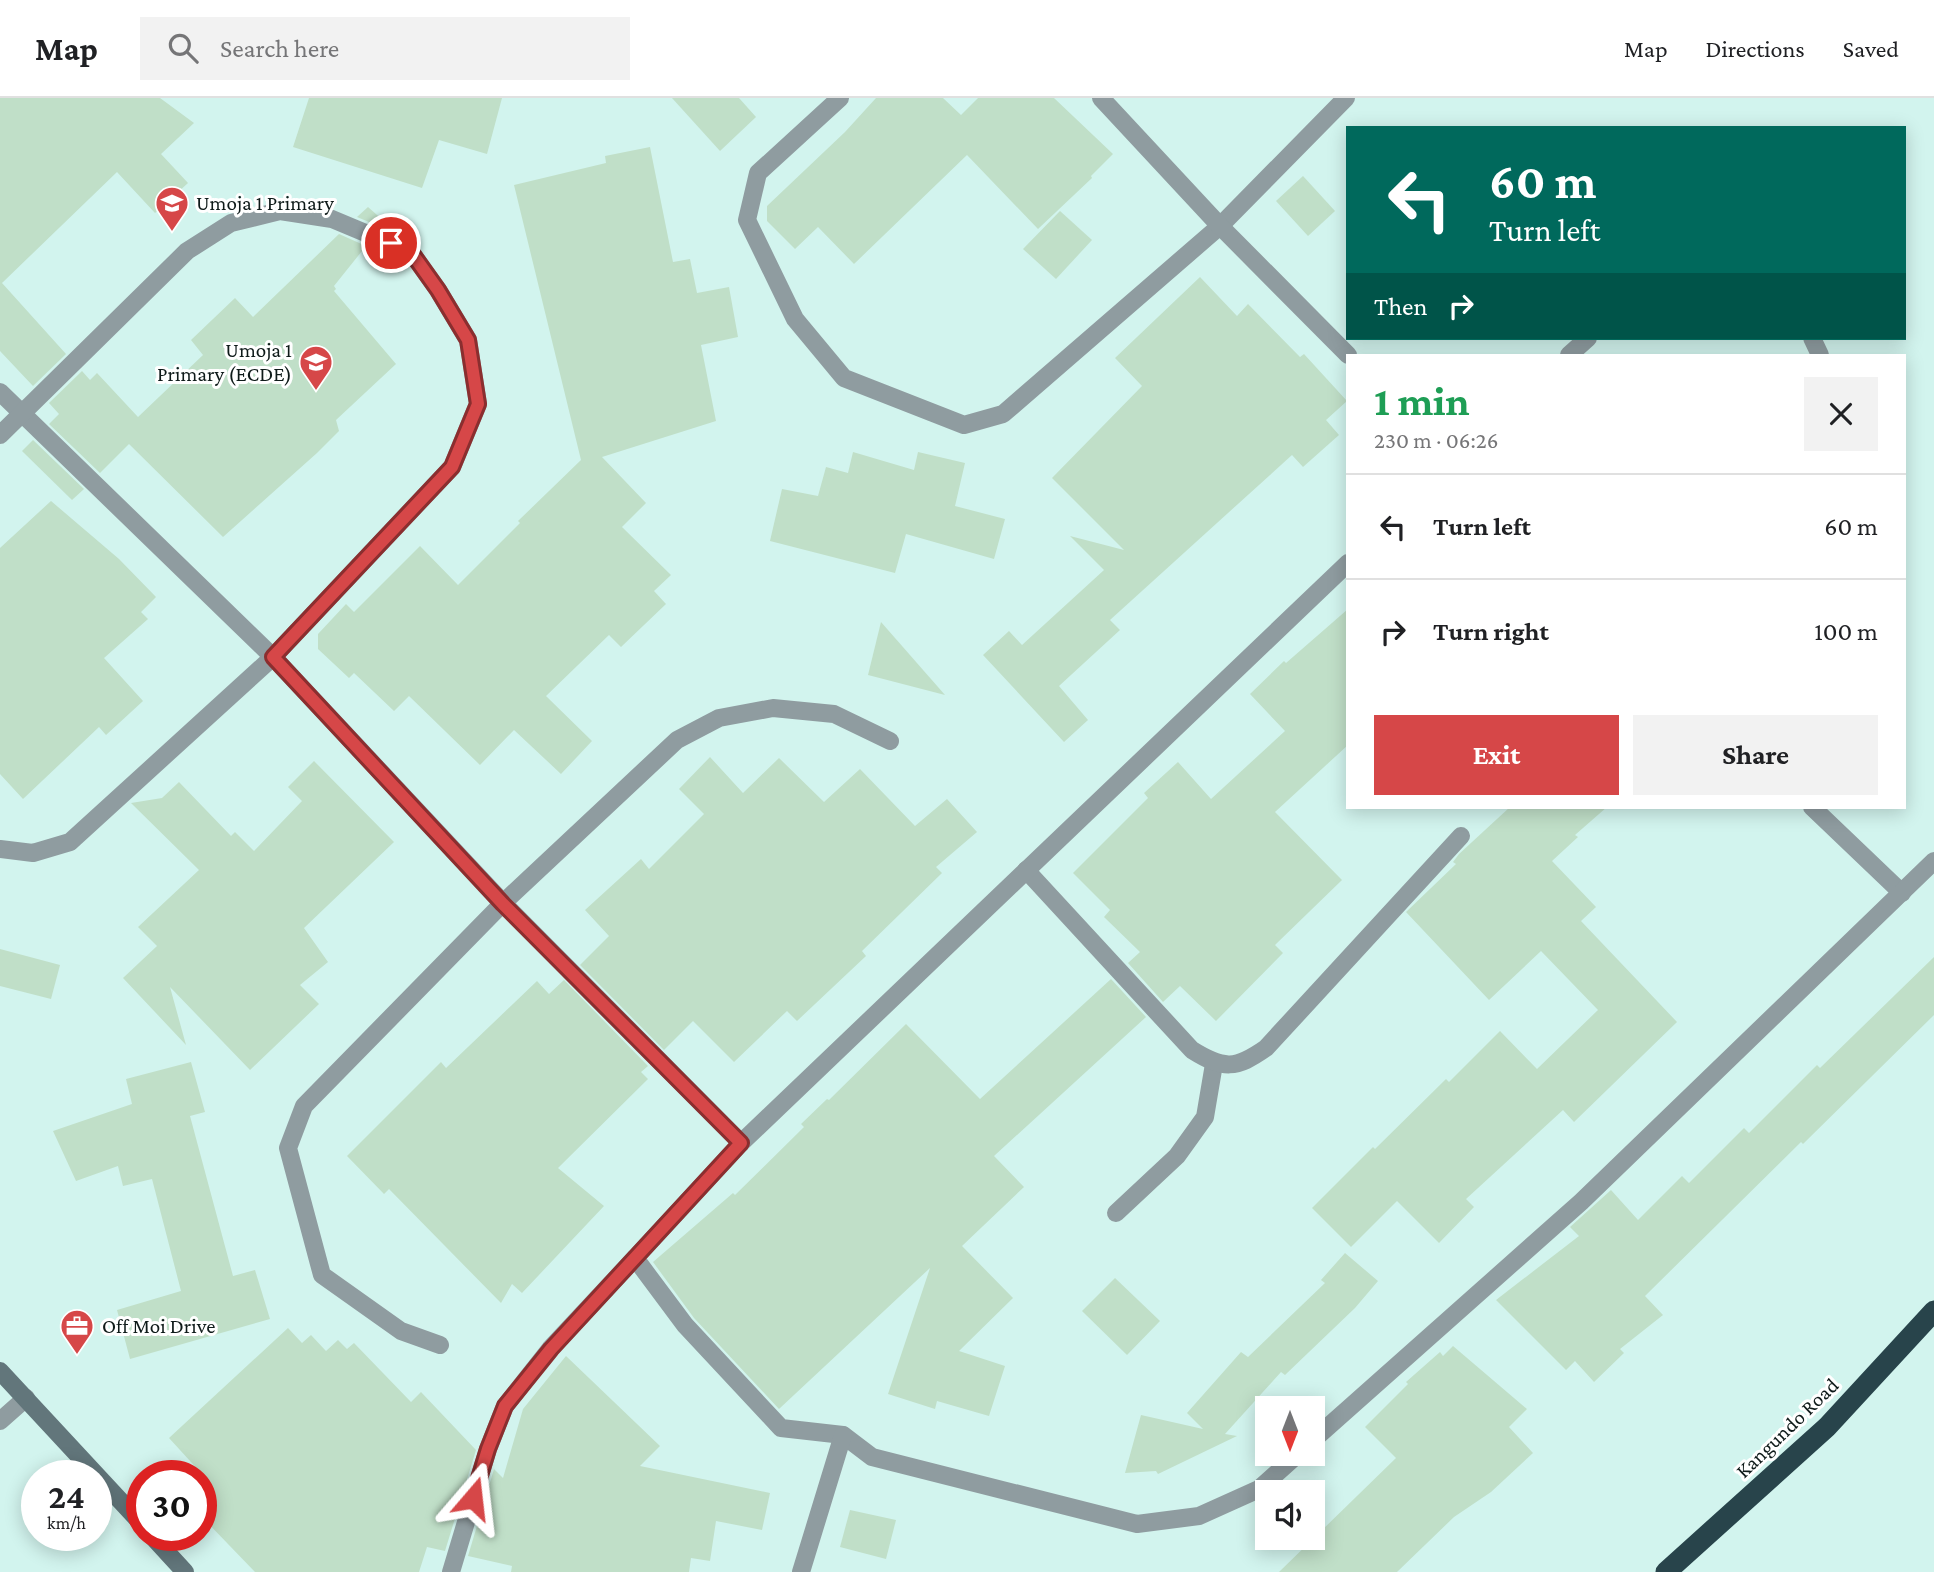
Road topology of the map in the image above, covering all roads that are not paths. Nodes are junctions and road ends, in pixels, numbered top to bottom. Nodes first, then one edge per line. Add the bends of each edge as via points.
1 (841, 98) edge
2 (1101, 98) edge
3 (1346, 98) edge
4 (1220, 226) junction
5 (1586, 340) edge
6 (1347, 354) edge
7 (1570, 354) edge
8 (0, 392) edge
9 (20, 414) junction
10 (0, 435) edge
11 (1346, 565) edge
12 (273, 657) junction
13 (890, 741) dead end
14 (1814, 809) edge
15 (1461, 836) dead end
16 (0, 849) edge
17 (1934, 861) edge
18 (1026, 870) junction
19 (1902, 893) junction
20 (503, 904) junction
21 (1214, 1064) junction
22 (741, 1143) junction
23 (1116, 1213) dead end
24 (635, 1258) junction
25 (1934, 1311) edge
26 (440, 1345) dead end
27 (0, 1371) edge
28 (26, 1398) junction
29 (0, 1421) edge
30 (1325, 1429) edge
31 (843, 1435) junction
32 (1285, 1466) edge
33 (126, 1507) edge
34 (166, 1551) edge
35 (185, 1572) edge
36 (451, 1572) edge
37 (801, 1572) edge
38 (1667, 1572) edge

1 - 4 street via 758,173 747,220 795,319 844,378 964,425 1003,414
2 - 4 street
3 - 4 street
4 - 6 street
5 - 7 street
8 - 9 street
9 - 10 street
9 - 12 street
9 - 12 street via 187,251 231,223 279,211 332,219 411,252 468,340 478,404 452,467
11 - 18 street
12 - 16 street via 70,842 33,853
12 - 20 street
13 - 20 street via 834,715 773,708 719,718 677,740
14 - 19 street
15 - 21 street via 1266,1048 1244,1063
17 - 19 street
18 - 21 street via 1192,1050
18 - 22 street
19 - 30 street via 1581,1202
20 - 22 street
20 - 26 street via 304,1105 288,1148 322,1275 401,1331
21 - 23 street via 1205,1117 1177,1156
22 - 24 street
24 - 31 street via 685,1325 781,1428
24 - 36 street via 505,1406
25 - 38 highway, Kangundo Road via 1828,1427
27 - 28 street
28 - 29 street
28 - 33 street
31 - 32 street via 872,1457 1137,1524 1199,1516 1259,1489
31 - 37 street
34 - 35 street

